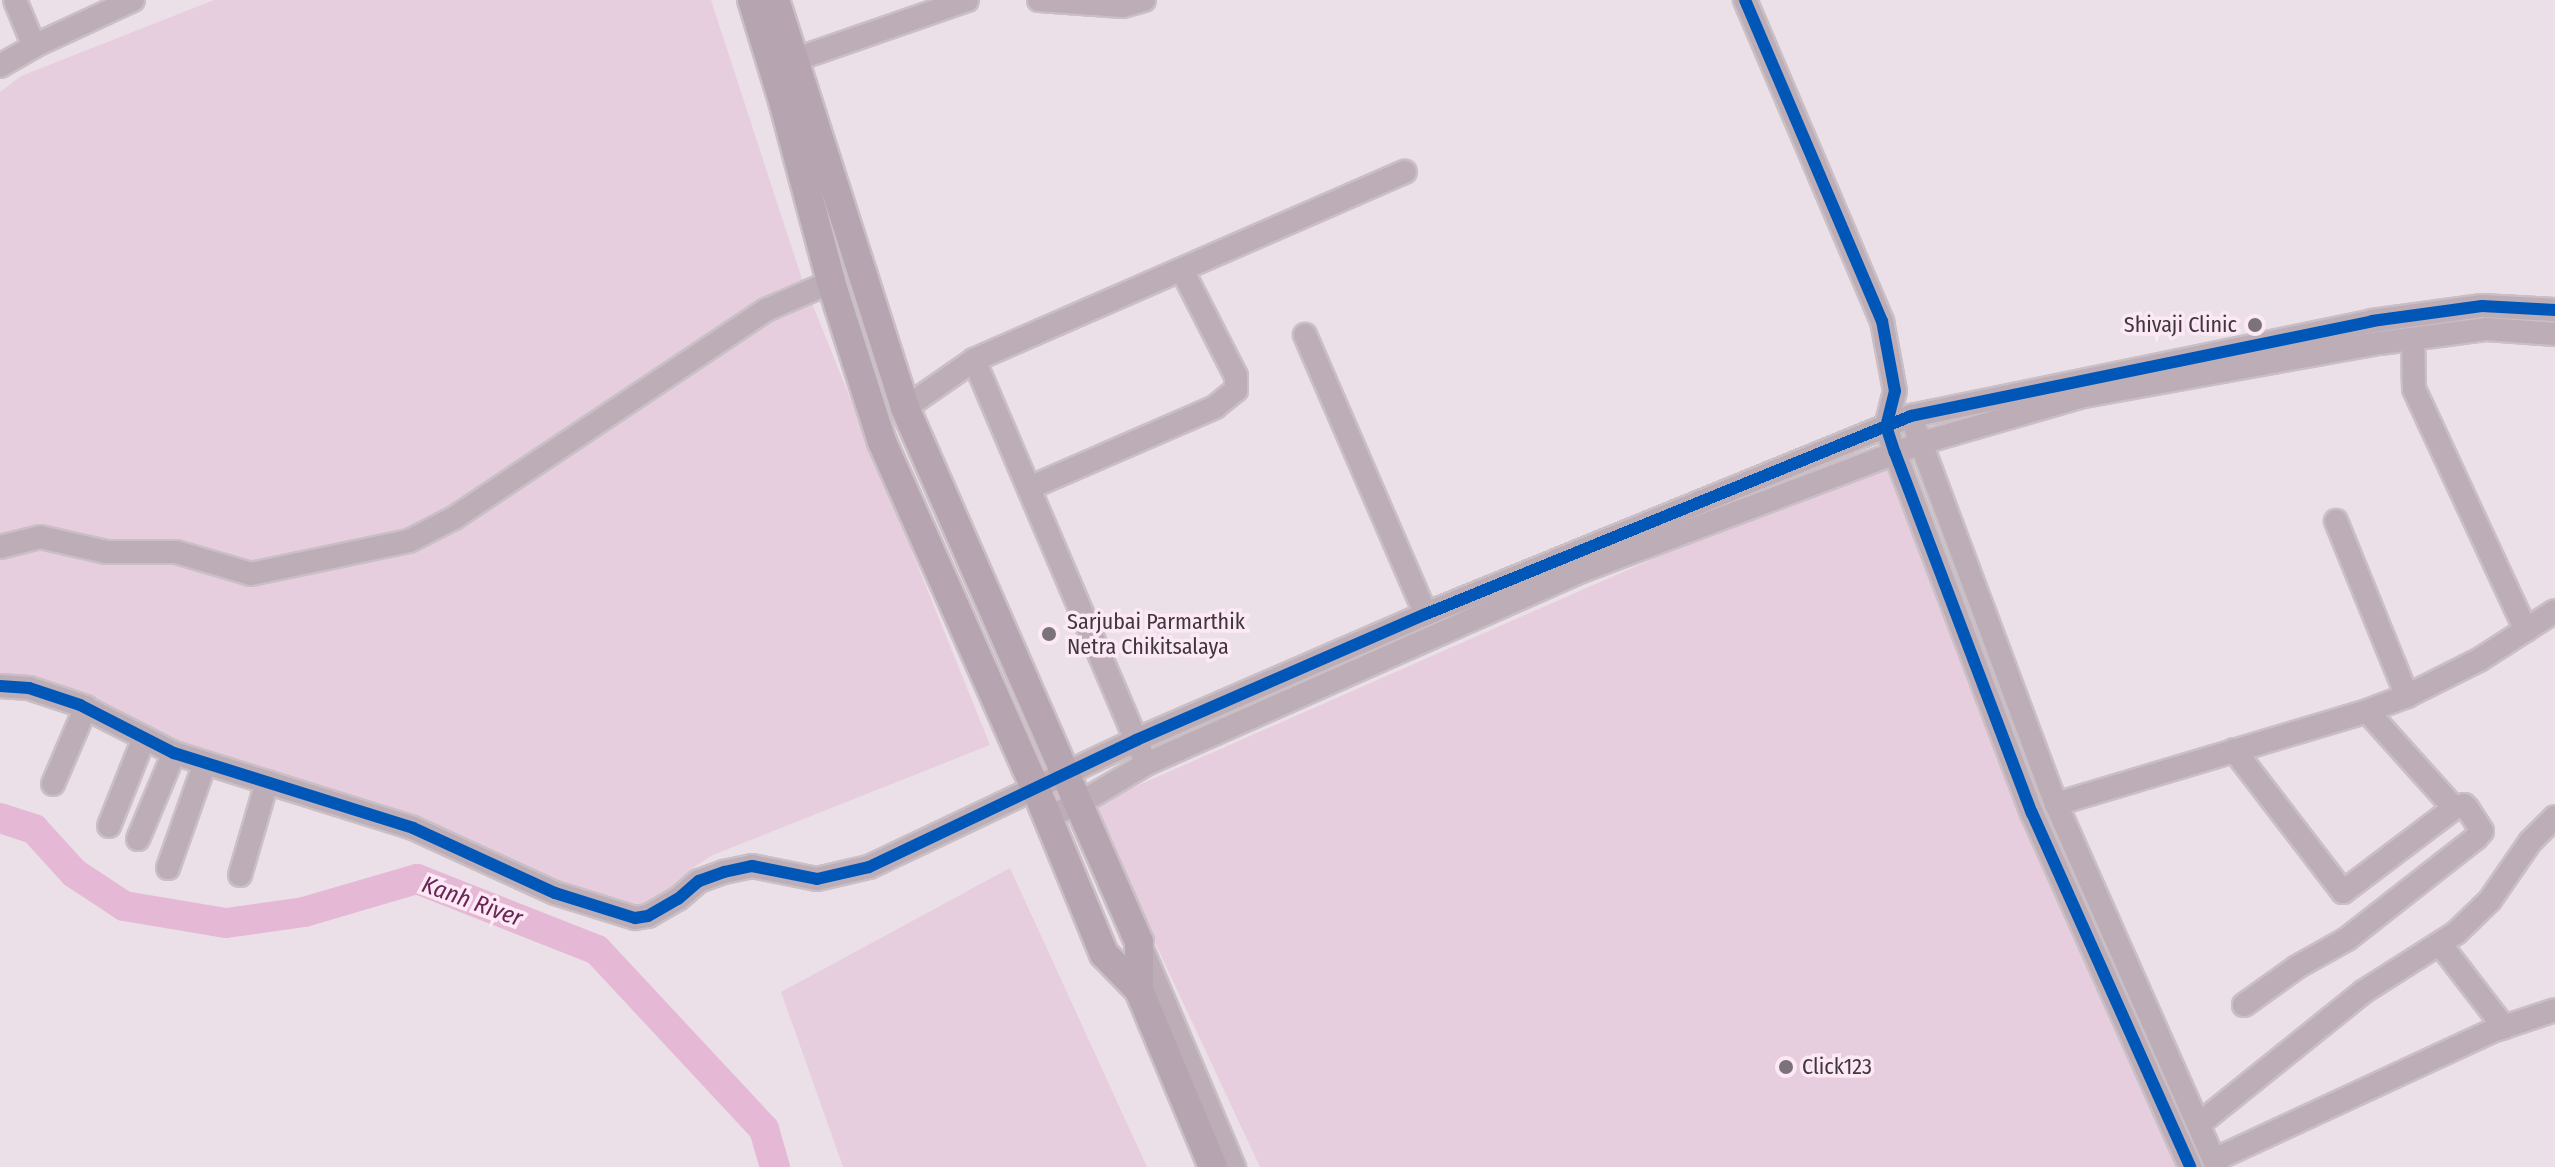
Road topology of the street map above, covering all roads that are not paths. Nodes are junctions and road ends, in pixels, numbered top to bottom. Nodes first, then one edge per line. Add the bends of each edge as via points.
1 (15, 0) edge
2 (133, 0) edge
3 (752, 0) edge
4 (775, 0) edge
5 (967, 0) edge
6 (1039, 0) edge
7 (1144, 0) edge
8 (1745, 0) edge
9 (34, 46) junction
10 (794, 60) junction
11 (0, 66) edge
12 (1405, 172) dead end
13 (1182, 270) junction
14 (831, 282) junction
15 (2550, 310) edge
16 (2550, 334) edge
17 (1305, 335) dead end
18 (2413, 339) junction
19 (974, 360) junction
20 (1895, 391) junction
21 (905, 408) junction
22 (1911, 416) junction
23 (1886, 426) junction
24 (1921, 443) junction
25 (1895, 453) junction
26 (1029, 488) junction
27 (2336, 521) dead end
28 (0, 547) edge
29 (2555, 611) edge
30 (1426, 614) junction
31 (2526, 630) junction
32 (0, 686) edge
33 (2407, 696) junction
34 (86, 707) junction
35 (2367, 711) junction
36 (144, 738) junction
37 (1136, 740) junction
38 (2234, 750) junction
39 (174, 753) junction
40 (205, 763) junction
41 (1146, 764) junction
42 (1067, 774) junction
43 (267, 782) junction
44 (53, 784) dead end
45 (1036, 789) junction
46 (1080, 803) junction
47 (2056, 804) junction
48 (2454, 808) junction
49 (1048, 817) junction
50 (2555, 817) edge
51 (109, 826) dead end
52 (138, 839) dead end
53 (168, 868) dead end
54 (240, 875) dead end
55 (1139, 942) junction
56 (2440, 944) junction
57 (1139, 990) junction
58 (2244, 1005) dead end
59 (2555, 1010) edge
60 (2504, 1027) junction
61 (2199, 1124) junction
62 (2216, 1163) edge
63 (1213, 1167) edge
64 (1234, 1167) edge
65 (2190, 1167) edge

1 - 9 street
2 - 9 street
3 - 14 main road
4 - 10 main road
5 - 10 street
6 - 7 street via 1123,6
8 - 20 street via 1870,287
9 - 11 street
10 - 21 main road
12 - 13 street
13 - 19 street
13 - 26 street via 1236,376 1236,390 1215,407
14 - 28 street via 766,310 454,518 409,541 251,574 176,552 106,552 40,537
14 - 45 main road via 882,442
15 - 16 street
15 - 22 street via 2482,306 2372,321
16 - 18 street via 2487,329
17 - 30 street
18 - 24 street via 2084,396
18 - 31 street via 2414,389
19 - 21 street
19 - 26 street
20 - 22 street
20 - 23 street
21 - 42 main road
22 - 23 street
22 - 24 street
23 - 25 street
23 - 30 street
24 - 25 street
24 - 47 street
25 - 41 street via 1584,570
25 - 65 street via 2032,813
26 - 37 street
27 - 33 street
29 - 31 street
30 - 37 street
31 - 33 street
32 - 34 street via 29,688
33 - 35 street
34 - 36 street
34 - 44 street
35 - 38 street
35 - 48 street
36 - 39 street
36 - 51 street
37 - 41 street
37 - 42 street
38 - 47 street
38 - 48 street via 2343,892
39 - 40 street
39 - 52 street
40 - 43 street
40 - 53 street
41 - 46 street
42 - 45 street
42 - 46 main road
43 - 45 street via 413,828 555,893 635,918 648,916 699,881 724,872 752,866 817,879 869,867
43 - 54 street
45 - 49 main road
46 - 49 street
46 - 55 main road
47 - 61 street
48 - 58 street via 2467,808 2482,831 2476,838 2347,939
49 - 57 main road via 1104,954
50 - 56 street via 2530,842 2490,900
55 - 57 main road
55 - 64 street
56 - 60 street
56 - 61 street via 2363,992
57 - 63 main road
59 - 60 street
60 - 62 street
61 - 62 street

